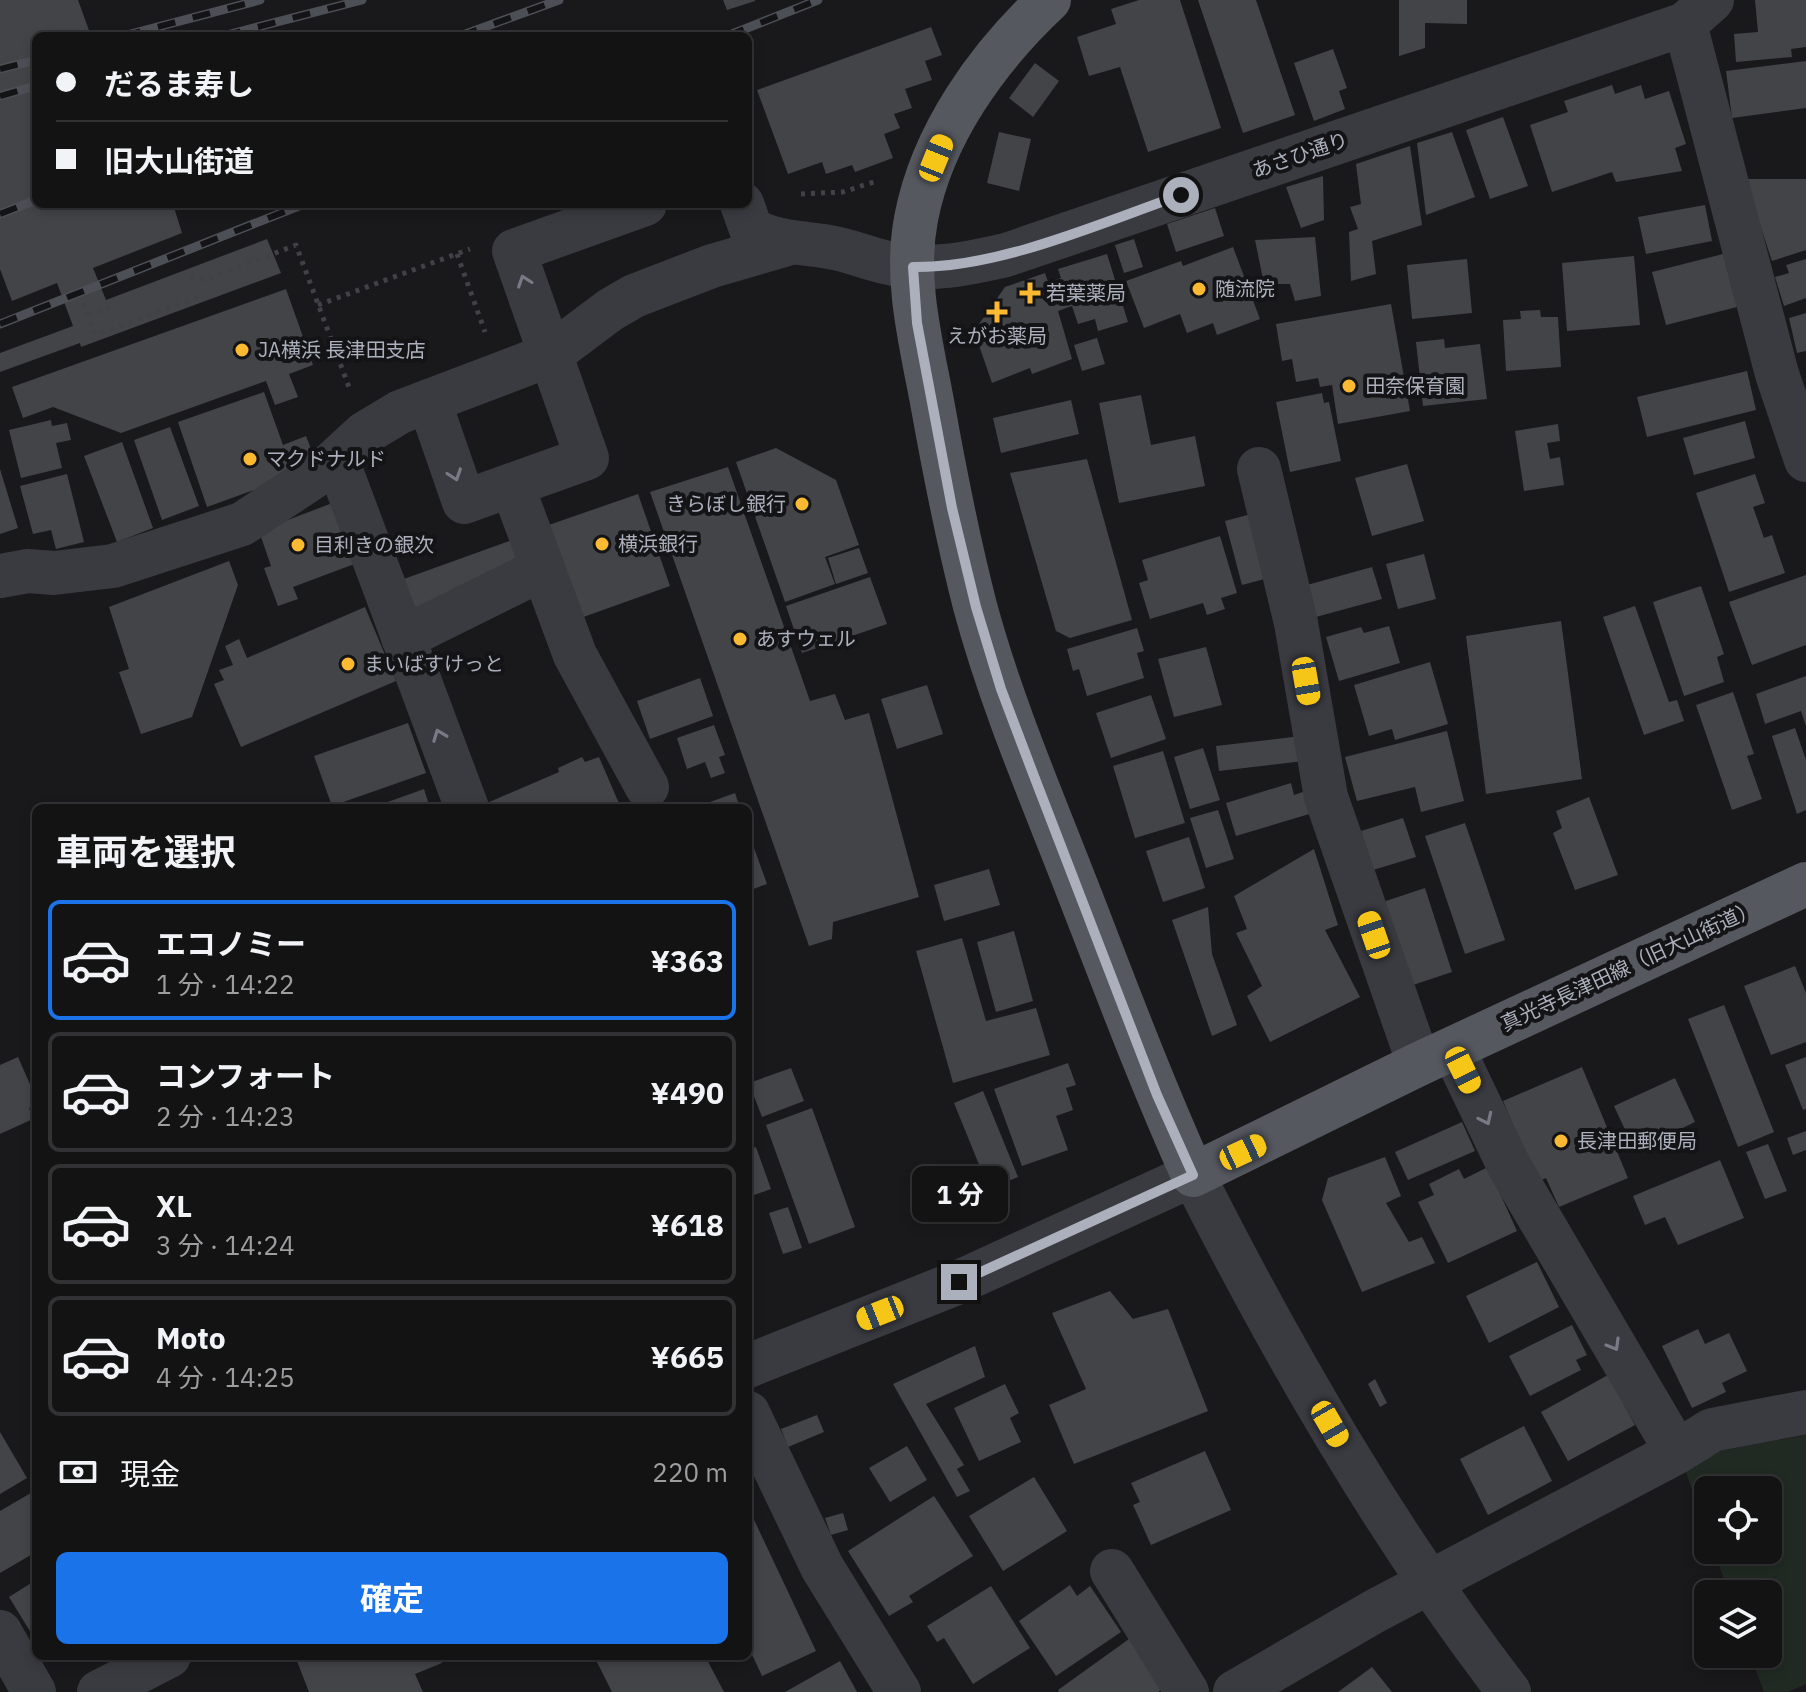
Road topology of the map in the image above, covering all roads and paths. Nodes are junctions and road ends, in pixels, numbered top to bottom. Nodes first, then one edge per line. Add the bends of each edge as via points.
1 (1049, 0) edge
2 (1698, 12) edge
3 (878, 181) dead end
4 (789, 194) dead end
5 (634, 208) edge
6 (743, 208) edge
7 (791, 243) junction
8 (472, 248) dead end
9 (457, 254) junction
10 (913, 267) junction
11 (190, 277) dead end
12 (198, 297) dead end
13 (83, 303) dead end
14 (318, 305) junction
15 (110, 307) dead end
16 (88, 315) junction
17 (488, 341) dead end
18 (550, 355) junction
19 (350, 392) dead end
20 (429, 401) junction
21 (337, 460) junction
22 (1806, 460) edge
23 (1259, 469) dead end
24 (512, 485) junction
25 (542, 569) junction
26 (14, 573) edge
27 (403, 638) junction
28 (647, 787) dead end
29 (465, 804) edge
30 (1806, 884) edge
31 (1436, 1057) junction
32 (1193, 1175) junction
33 (752, 1364) edge
34 (1806, 1412) edge
35 (752, 1421) edge
36 (1677, 1452) junction
37 (1112, 1571) dead end
38 (1429, 1582) junction
39 (0, 1632) edge
40 (161, 1660) edge
41 (34, 1692) edge
42 (99, 1692) edge
43 (899, 1692) edge
44 (1187, 1692) edge
45 (1235, 1692) edge
46 (1509, 1692) edge

1 - 10 main road via 988,66 944,138 916,217
2 - 10 street, あさひ通り via 1006,255
2 - 22 street, あさひ通り via 1777,374
3 - 4 path via 843,192
18 -> 5 street via 514,251
6 - 7 street via 751,229
7 - 10 street, あさひ通り
7 - 18 street via 634,296
8 - 9 path
9 - 14 path
9 - 17 path
10 - 32 main road via 917,323 976,607 1007,703 1157,1095
11 - 14 path via 205,280 296,245
12 - 16 path via 95,335
13 - 16 path
14 - 19 path
15 - 16 path
18 - 20 street
18 - 24 street via 587,458
20 - 21 street via 378,424
20 -> 24 street via 464,502
21 - 26 street via 242,524 113,566
21 - 27 street
23 - 31 street via 1296,623 1326,797
24 - 25 street
25 - 27 street
25 - 28 street via 575,655
29 -> 27 street
30 - 31 main road, 真光寺長津田線（旧大山街道）
31 - 32 main road, 真光寺長津田線（旧大山街道）
31 -> 36 street via 1509,1166
32 - 33 street via 959,1282
32 - 38 street via 1344,1449
34 - 36 street via 1712,1430
35 - 43 street via 822,1567
36 - 38 street
37 - 44 street
38 - 45 street
38 - 46 street
39 - 41 street
40 - 42 street

